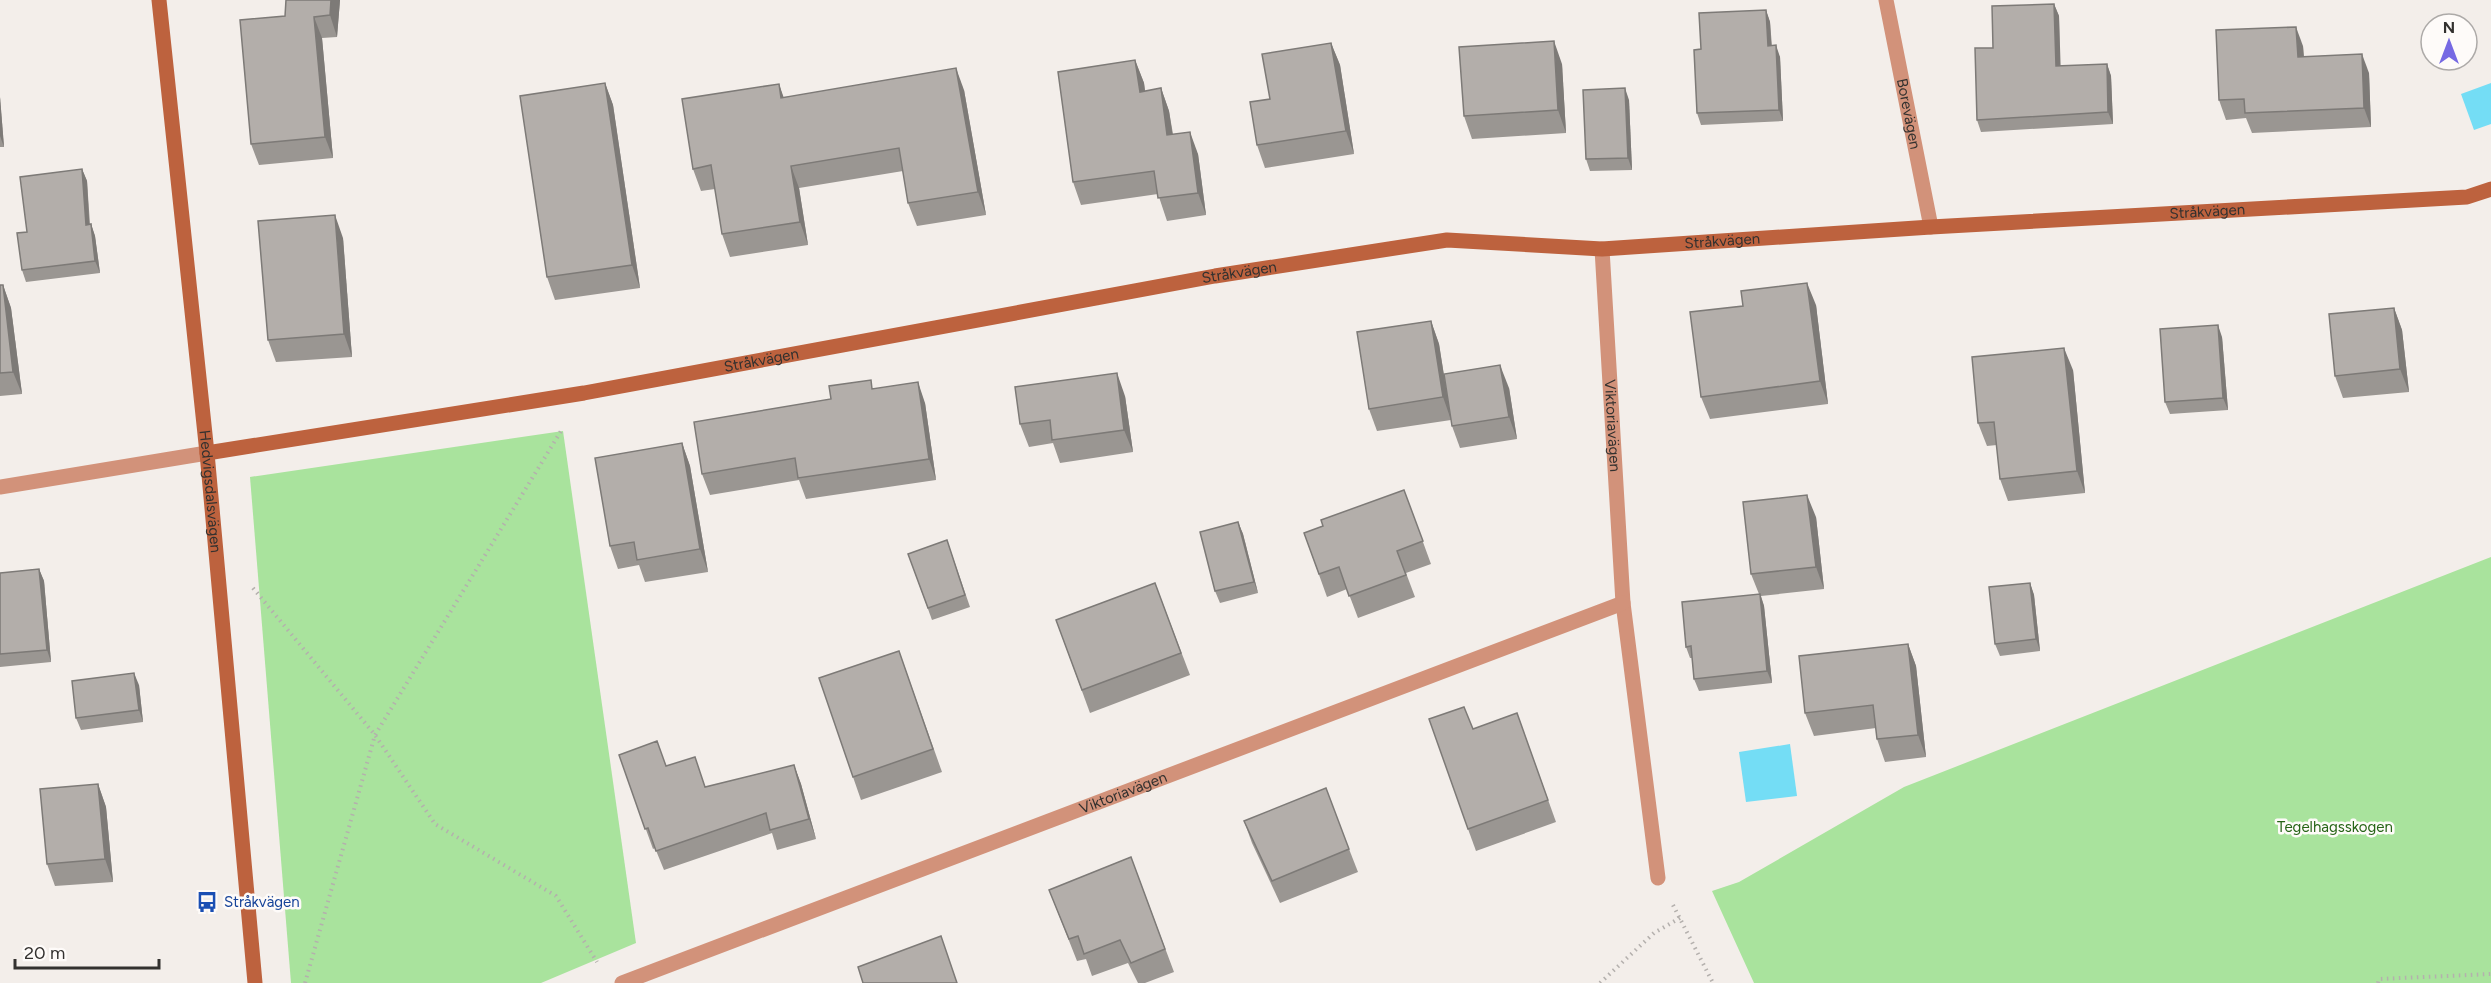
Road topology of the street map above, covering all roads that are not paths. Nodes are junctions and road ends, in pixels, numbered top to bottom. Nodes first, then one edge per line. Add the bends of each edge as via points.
1 (159, 0) edge
2 (1886, 0) edge
3 (2491, 189) edge
4 (1931, 226) junction
5 (1602, 249) junction
6 (207, 453) junction
7 (0, 487) edge
8 (1623, 603) junction
9 (1658, 878) road end
10 (255, 983) edge
11 (622, 983) edge

1 - 6 street, Hedvigsdalsvägen
2 - 4 street, Borevägen
3 - 4 street, Stråkvägen via 2467,197
4 - 5 street, Stråkvägen
5 - 6 street, Stråkvägen via 1447,240 1215,276 584,393
5 - 8 street, Viktoriavägen
6 - 7 street, Stråkvägen
6 - 10 street, Hedvigsdalsvägen
8 - 9 street, Viktoriavägen
8 - 11 street, Viktoriavägen

